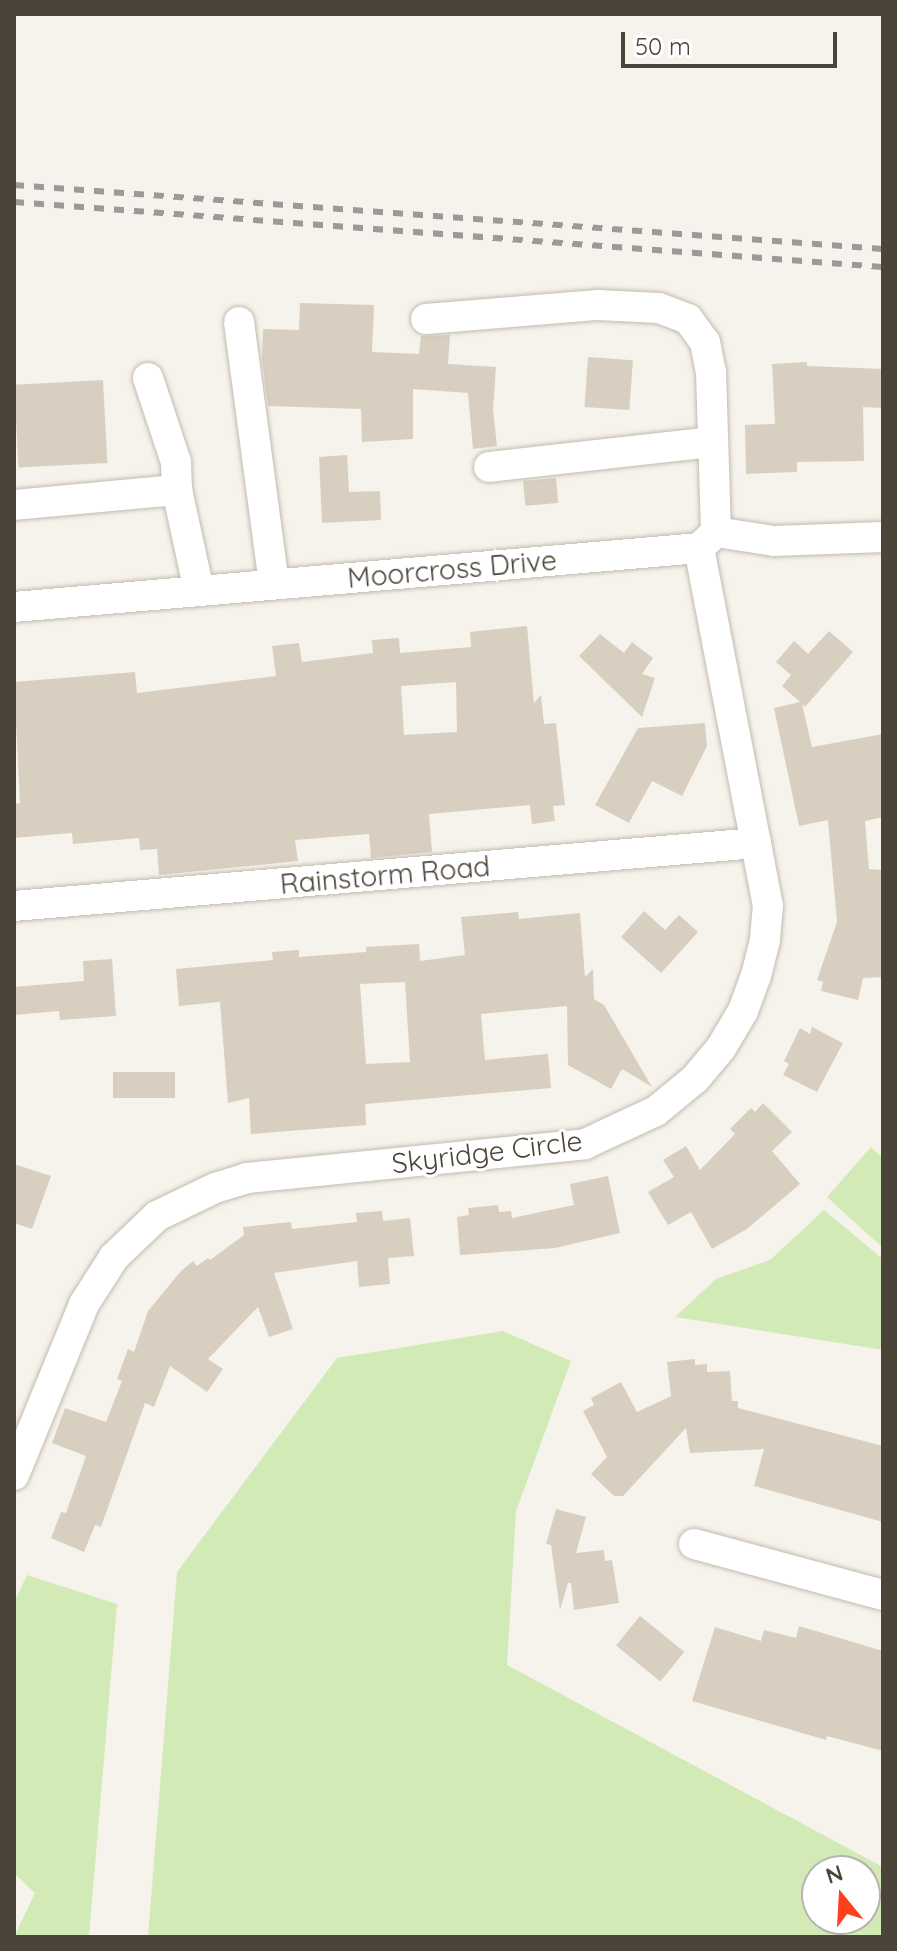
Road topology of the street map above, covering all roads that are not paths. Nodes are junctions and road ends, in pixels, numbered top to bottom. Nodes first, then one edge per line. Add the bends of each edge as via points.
1 (426, 319) dead end
2 (239, 322) dead end
3 (148, 378) dead end
4 (712, 442) junction
5 (489, 467) dead end
6 (177, 490) junction
7 (14, 505) edge
8 (883, 537) edge
9 (708, 540) junction
10 (274, 584) junction
11 (199, 591) junction
12 (14, 607) edge
13 (756, 843) junction
14 (14, 906) edge
15 (14, 1475) edge
16 (694, 1544) dead end
17 (883, 1595) edge

1 - 4 street, Skyridge Circle via 598,305 659,308 688,319 705,342 711,372
2 - 10 street
3 - 6 street via 176,462
4 - 5 street
4 - 9 street, Skyridge Circle
6 - 7 street
6 - 11 street
8 - 9 street, Moorcross Drive
9 - 10 street, Moorcross Drive
9 - 13 street, Skyridge Circle
10 - 11 street, Moorcross Drive
11 - 12 street, Moorcross Drive
13 - 14 street, Rainstorm Road
13 - 15 street, Skyridge Circle via 768,906 756,976 743,1011 695,1079 656,1111 585,1144 247,1178 157,1216 114,1257 84,1304
16 - 17 street

